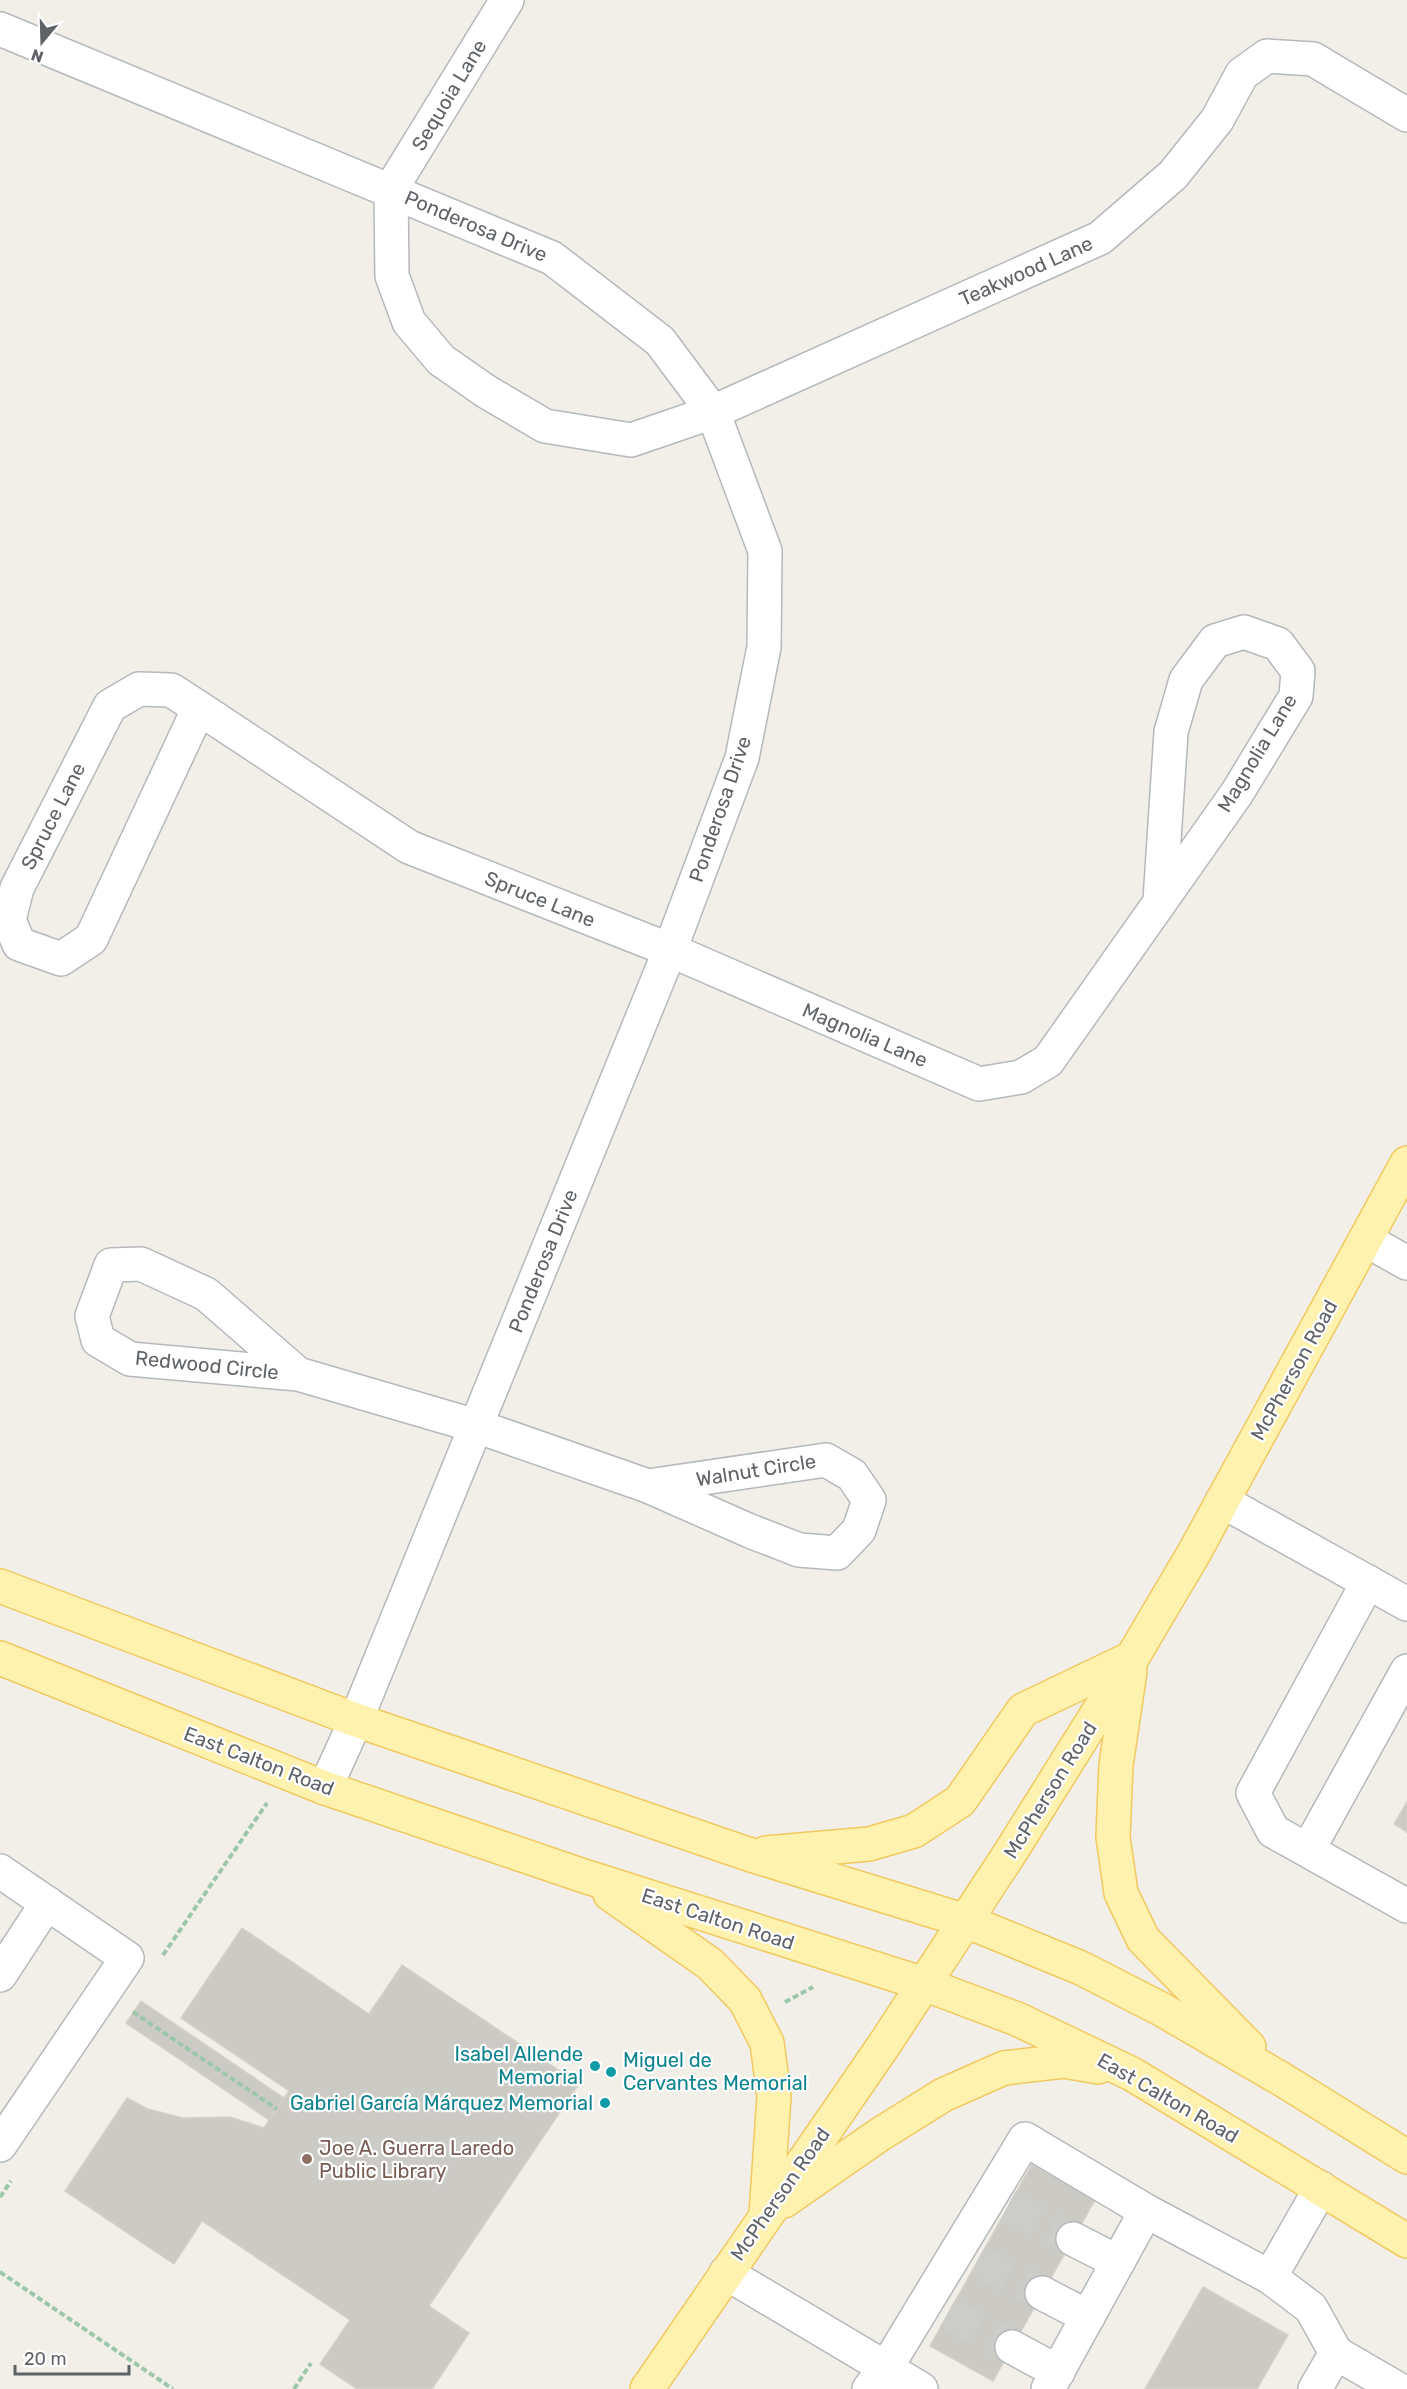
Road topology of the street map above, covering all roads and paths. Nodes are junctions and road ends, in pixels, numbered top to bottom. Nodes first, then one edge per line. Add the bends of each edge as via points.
1 (507, 0) edge
2 (0, 28) edge
3 (1407, 114) edge
4 (391, 189) junction
5 (713, 412) junction
6 (199, 708) junction
7 (1160, 901) junction
8 (670, 950) junction
9 (1407, 1163) edge
10 (1366, 1240) junction
11 (1407, 1263) edge
12 (298, 1374) junction
13 (476, 1426) junction
14 (648, 1486) junction
15 (1222, 1501) junction
16 (1368, 1582) junction
17 (0, 1586) edge
18 (1407, 1604) edge
19 (0, 1658) edge
20 (1132, 1658) junction
21 (1407, 1671) edge
22 (356, 1720) junction
23 (325, 1788) junction
24 (1308, 1850) junction
25 (748, 1854) junction
26 (0, 1871) edge
27 (584, 1876) junction
28 (47, 1904) junction
29 (1407, 1906) edge
30 (966, 1921) junction
31 (0, 1975) edge
32 (823, 1982) dead end
33 (924, 1984) junction
34 (776, 2006) dead end
35 (127, 2008) dead end
36 (1132, 2074) junction
37 (1283, 2080) junction
38 (277, 2109) dead end
39 (0, 2145) edge
40 (1407, 2157) edge
41 (1321, 2188) junction
42 (1146, 2211) junction
43 (766, 2214) junction
44 (1073, 2239) tunnel mouth
45 (1407, 2241) edge
46 (1118, 2262) junction
47 (0, 2272) edge
48 (726, 2273) junction
49 (1270, 2277) junction
50 (1042, 2293) tunnel mouth
51 (1088, 2317) junction
52 (1012, 2347) tunnel mouth
53 (1336, 2353) junction
54 (311, 2363) dead end
55 (877, 2378) edge
56 (1053, 2380) edge
57 (173, 2389) edge
58 (294, 2389) edge
59 (647, 2389) edge
60 (921, 2389) edge
61 (1315, 2389) edge
62 (1398, 2389) edge

1 - 4 street, Sequoia Lane
2 - 4 street, Ponderosa Drive
3 - 5 street, Teakwood Lane via 1313,59 1267,56 1242,74 1218,120 1173,176 1100,238
4 - 5 street, Ponderosa Drive via 552,258 660,341
4 - 5 street, Teakwood Lane via 392,276 409,322 441,360 487,392 545,426 631,440
5 - 8 street, Ponderosa Drive via 765,551 764,647 742,758
6 - 6 street, Spruce Lane via 171,690 140,689 110,706 17,888 9,920 19,944 61,959 91,939
6 - 8 street, Spruce Lane via 409,847
7 - 7 street, Magnolia Lane via 1237,793 1296,696 1298,671 1278,644 1244,632 1215,641 1186,680 1171,732
7 - 8 street, Magnolia Lane via 1048,1061 1021,1077 979,1084
8 - 13 street, Ponderosa Drive
9 - 10 main road, McPherson Road
10 - 11 street
10 - 15 main road, McPherson Road
12 - 12 street, Redwood Circle via 206,1294 141,1264 111,1264 92,1316 98,1340 130,1359
12 - 13 street, Redwood Circle
13 - 14 street, Walnut Circle
13 - 22 street, Ponderosa Drive
14 - 14 street, Walnut Circle via 800,1550 837,1553 859,1530 869,1500 852,1475 826,1460
15 - 16 street
15 - 20 main road, McPherson Road
16 - 18 street
16 - 24 street via 1253,1792 1273,1831
17 - 22 main road
19 - 23 main road, East Calton Road
20 - 25 main road via 1023,1710 960,1801 914,1831 869,1844
20 - 30 main road, McPherson Road
20 - 37 main road via 1114,1806 1113,1837 1121,1893 1143,1939
21 - 24 street
22 - 23 street, Ponderosa Drive
22 - 25 main road
23 - 27 main road, East Calton Road
24 - 29 street
25 - 30 main road
26 - 28 street
27 - 33 main road, East Calton Road
27 - 43 main road via 710,1964 745,2000 767,2043 774,2096
28 - 31 street
28 - 39 street via 127,1958
30 - 33 main road, McPherson Road
30 - 37 main road via 1082,1968
32 - 34 path
33 - 36 main road, East Calton Road via 1017,2019
33 - 43 main road, McPherson Road
35 - 38 path
36 - 41 main road, East Calton Road
36 - 43 main road via 1064,2061 1004,2068 942,2095
37 - 40 main road
41 - 45 main road, East Calton Road
41 - 49 street
42 - 46 street
42 - 49 street
42 - 55 street via 1025,2139 1000,2201 937,2308
43 - 48 main road, McPherson Road
44 - 46 street
46 - 51 street
47 - 57 path
48 - 55 street
48 - 59 main road, McPherson Road
49 - 53 street via 1311,2308
50 - 51 street
51 - 56 street
52 - 56 street
53 - 61 street
53 - 62 street
54 - 58 path
55 - 60 street

